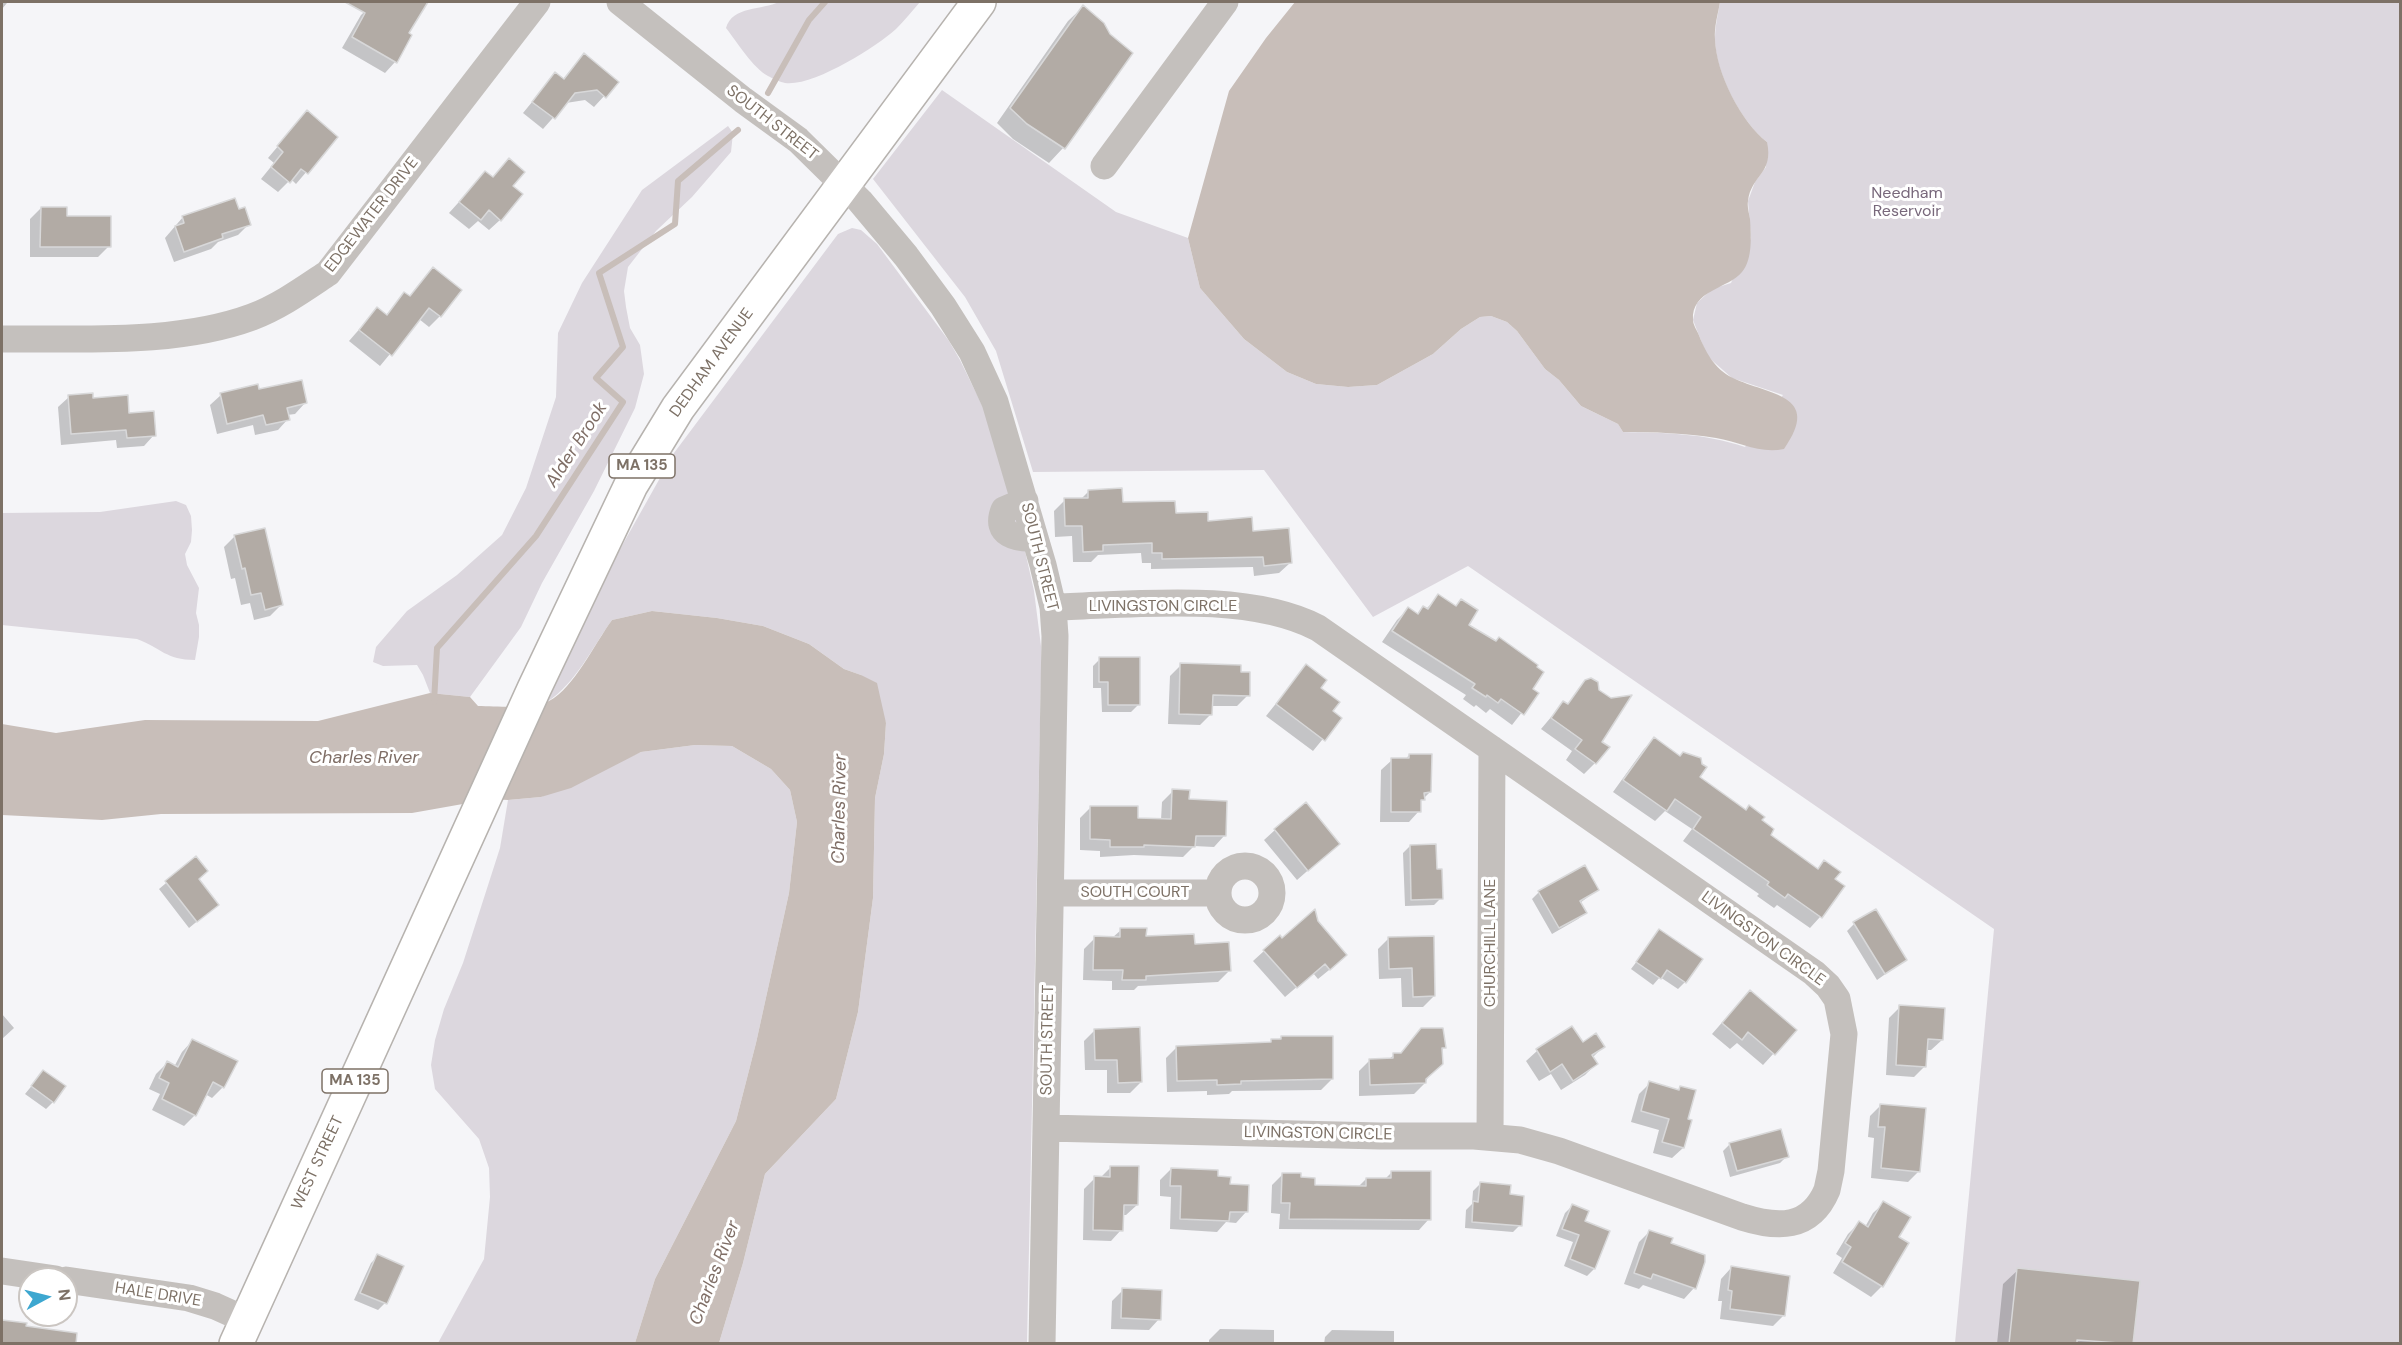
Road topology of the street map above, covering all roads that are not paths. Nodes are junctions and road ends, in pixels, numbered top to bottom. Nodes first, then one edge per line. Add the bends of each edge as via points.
1 (537, 2) edge
2 (620, 2) edge
3 (979, 2) edge
4 (1226, 2) edge
5 (1104, 166) dead end
6 (845, 184) junction
7 (2, 339) edge
8 (1053, 607) junction
9 (1492, 750) junction
10 (476, 819) joint
11 (1051, 893) junction
12 (1218, 893) dead end
13 (1046, 1128) junction
14 (1490, 1137) junction
15 (2, 1271) edge
16 (18, 1273) edge
17 (78, 1282) edge
18 (241, 1332) edge
19 (1042, 1344) edge

1 - 7 street, EDGEWATER DRIVE via 328,273 292,296 253,317 195,332 125,338
2 - 6 street, SOUTH STREET via 798,140
3 - 6 main road, DEDHAM AVENUE / MA 135
4 - 5 street
6 - 8 street, SOUTH STREET via 906,256 972,352 995,402
6 - 10 main road, DEDHAM AVENUE / MA 135 via 653,447 612,523
8 - 9 street, LIVINGSTON CIRCLE via 1209,605 1266,610 1293,617 1318,628
8 - 11 street, SOUTH STREET via 1056,650
9 - 14 street, CHURCHILL LANE
9 - 14 street, LIVINGSTON CIRCLE via 1814,973 1837,999 1844,1042 1827,1190 1813,1212 1790,1223 1755,1221 1546,1147
10 - 18 main road, WEST STREET / MA 135
11 - 12 street, SOUTH COURT
11 - 13 street, SOUTH STREET
13 - 14 street, LIVINGSTON CIRCLE
13 - 19 street, SOUTH STREET
15 - 16 street
17 - 18 street, HALE DRIVE via 189,1298 215,1306

